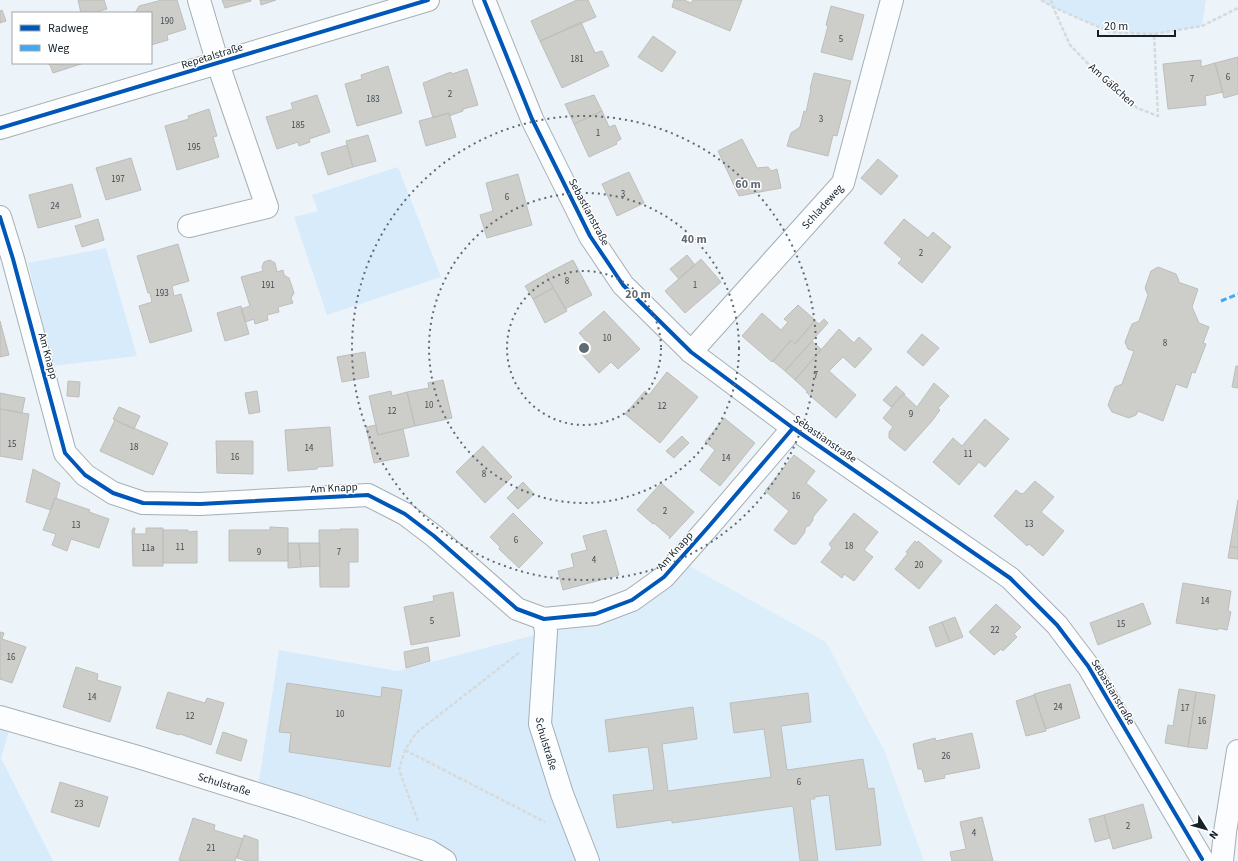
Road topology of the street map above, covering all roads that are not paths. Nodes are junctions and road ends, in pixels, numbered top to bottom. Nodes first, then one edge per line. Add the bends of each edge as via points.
1 (199, 0) edge
2 (428, 0) edge
3 (484, 0) edge
4 (892, 0) edge
5 (218, 64) junction
6 (0, 128) edge
7 (0, 217) edge
8 (189, 226) dead end
9 (690, 352) junction
10 (793, 428) junction
11 (545, 626) junction
12 (0, 717) edge
13 (1238, 751) edge
14 (437, 856) edge
15 (1210, 860) edge
16 (588, 861) edge

1 - 5 street, Repetalstraße
2 - 5 street, Repetalstraße
3 - 9 street, Sebastianstraße via 532,119 590,236 623,285
4 - 9 street, Schladeweg via 843,183
5 - 6 street, Repetalstraße
5 - 8 street, Repetalstraße via 267,207
7 - 11 street, Am Knapp via 65,453 85,474 113,493 143,503 200,504 368,495 404,514 434,536 517,609
9 - 10 street, Sebastianstraße
10 - 11 street, Am Knapp via 664,577 632,600 596,614
10 - 15 street, Sebastianstraße via 1010,578 1057,624 1088,666
11 - 16 street, Schulstraße via 540,724 562,794
12 - 14 street, Schulstraße via 285,803
13 - 15 street via 1225,832

